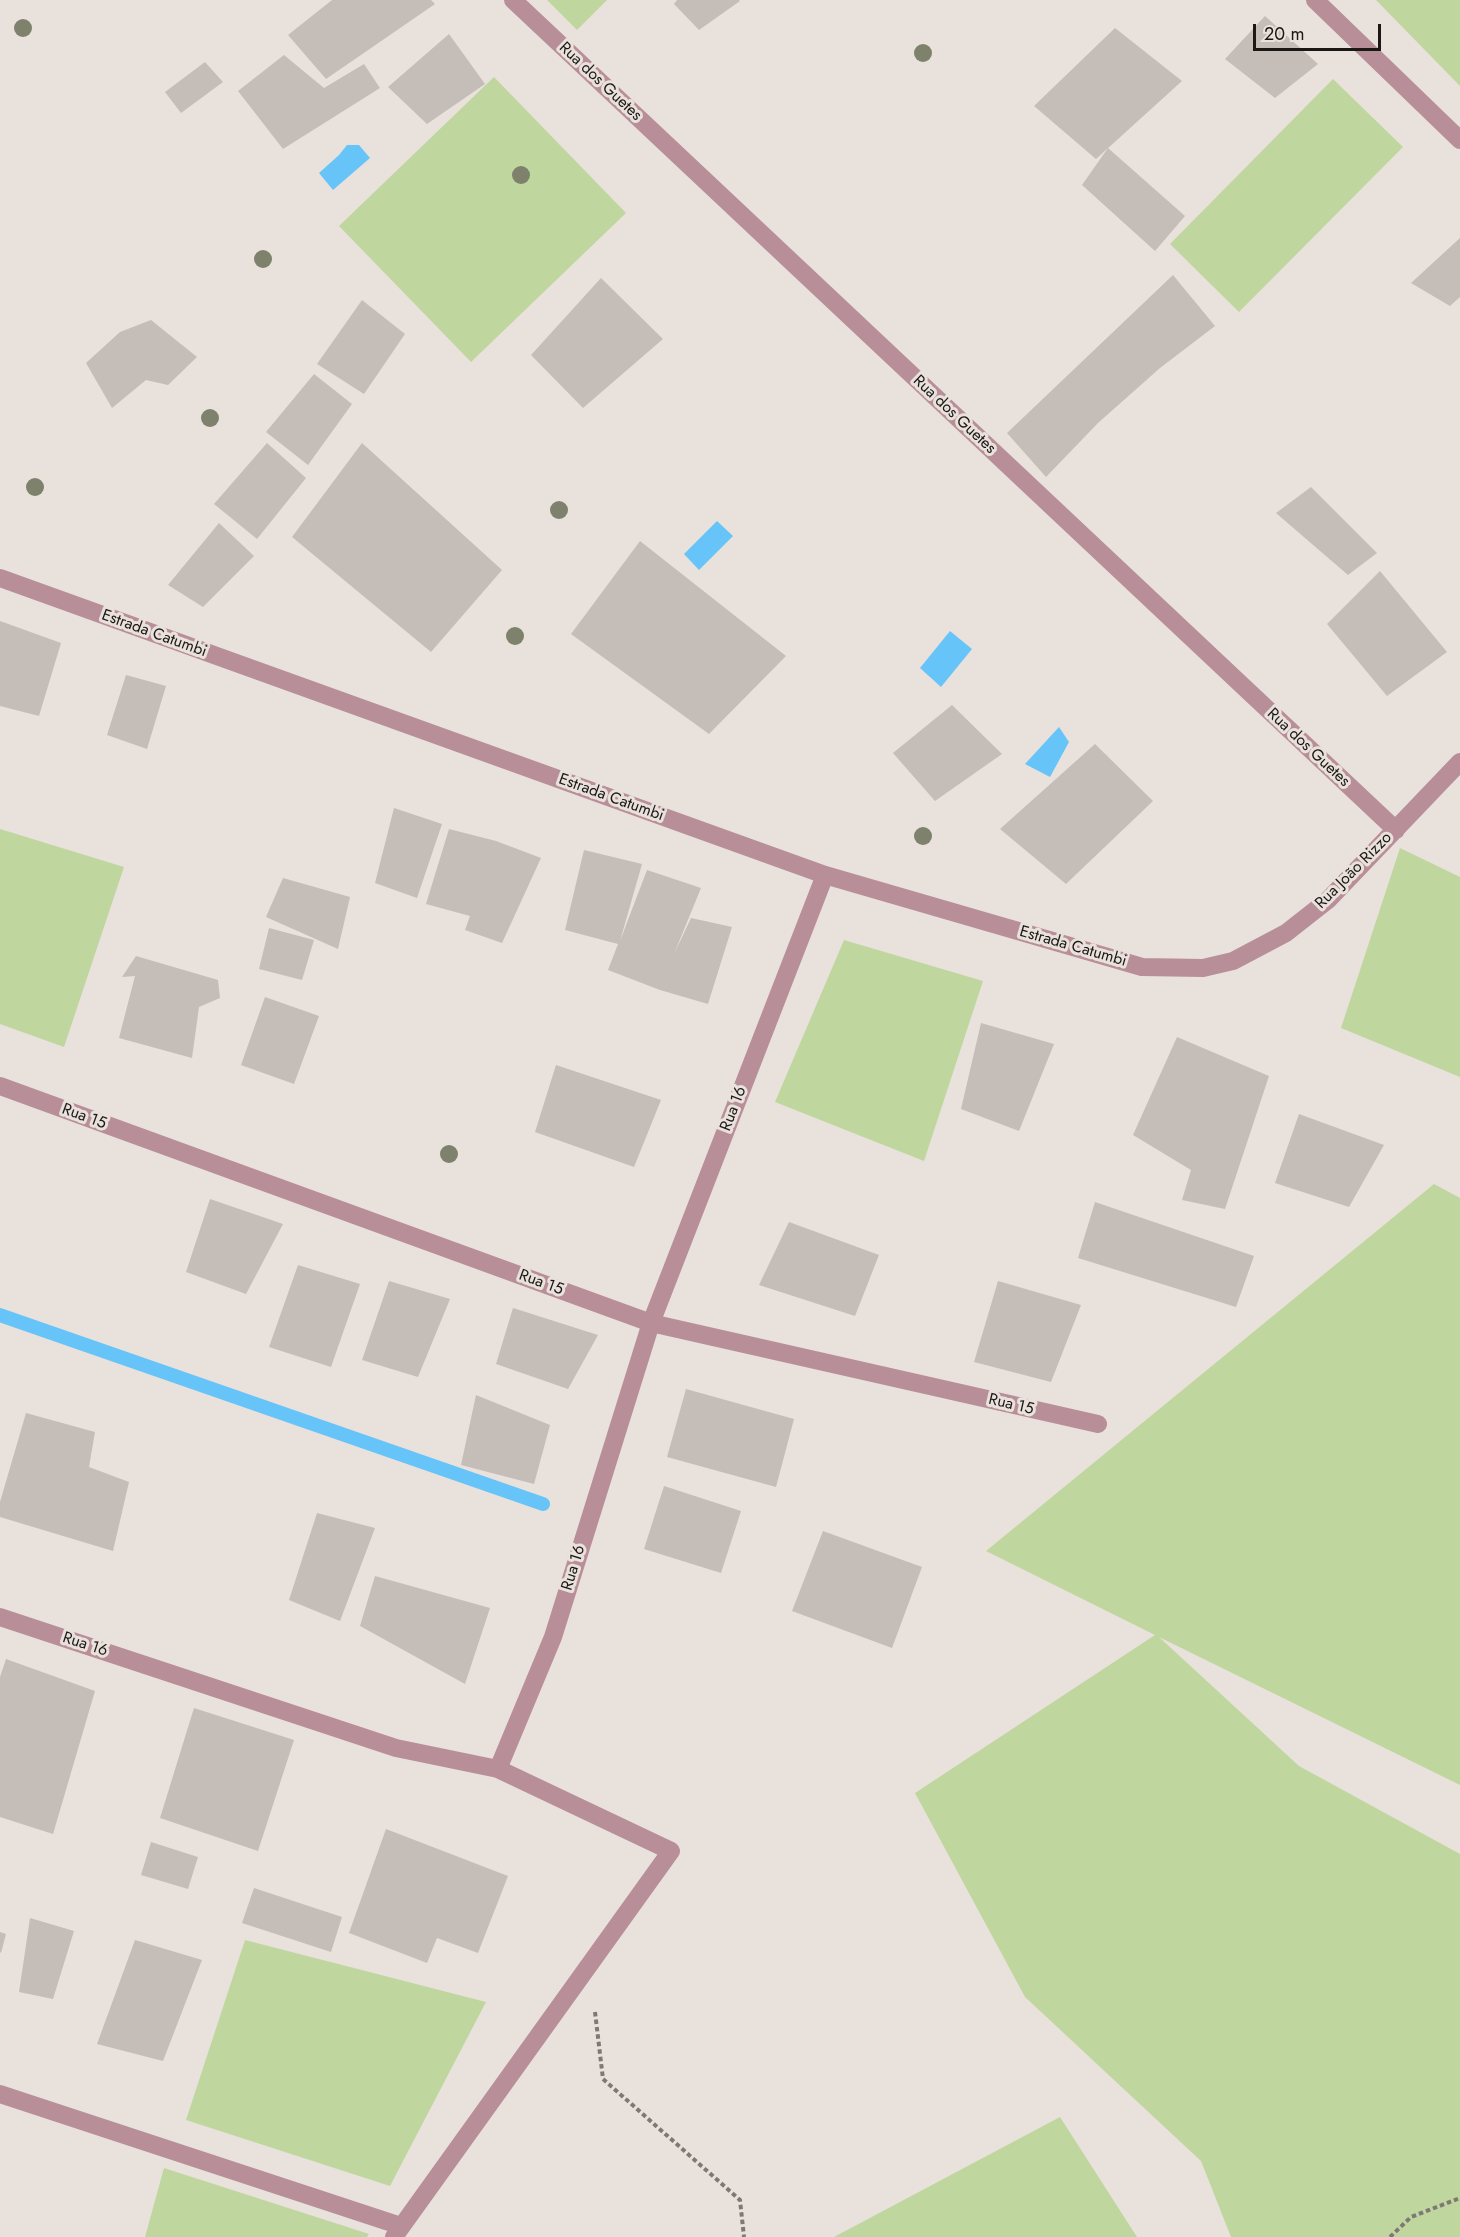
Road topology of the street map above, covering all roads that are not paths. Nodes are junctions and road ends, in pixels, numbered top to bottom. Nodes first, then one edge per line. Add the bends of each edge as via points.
1 (513, 0) edge
2 (1315, 0) edge
3 (1460, 140) edge
4 (0, 578) edge
5 (1460, 762) edge
6 (1396, 830) junction
7 (825, 875) junction
8 (1233, 961) joint
9 (0, 1086) edge
10 (651, 1323) junction
11 (1098, 1424) dead end
12 (0, 1617) edge
13 (498, 1769) junction
14 (0, 2094) edge
15 (397, 2231) edge

1 - 6 street, Rua dos Guetes
2 - 3 street
4 - 7 street, Estrada Catumbi
5 - 6 street, Rua João Rizzo
6 - 8 street, Rua João Rizzo via 1328,900 1286,933
7 - 8 street, Estrada Catumbi via 1142,967 1203,968
7 - 10 street, Rua 16
9 - 10 street, Rua 15
10 - 11 street, Rua 15
10 - 13 street, Rua 16 via 553,1637
12 - 13 street, Rua 16 via 396,1748
13 - 15 street via 670,1851
14 - 15 street

